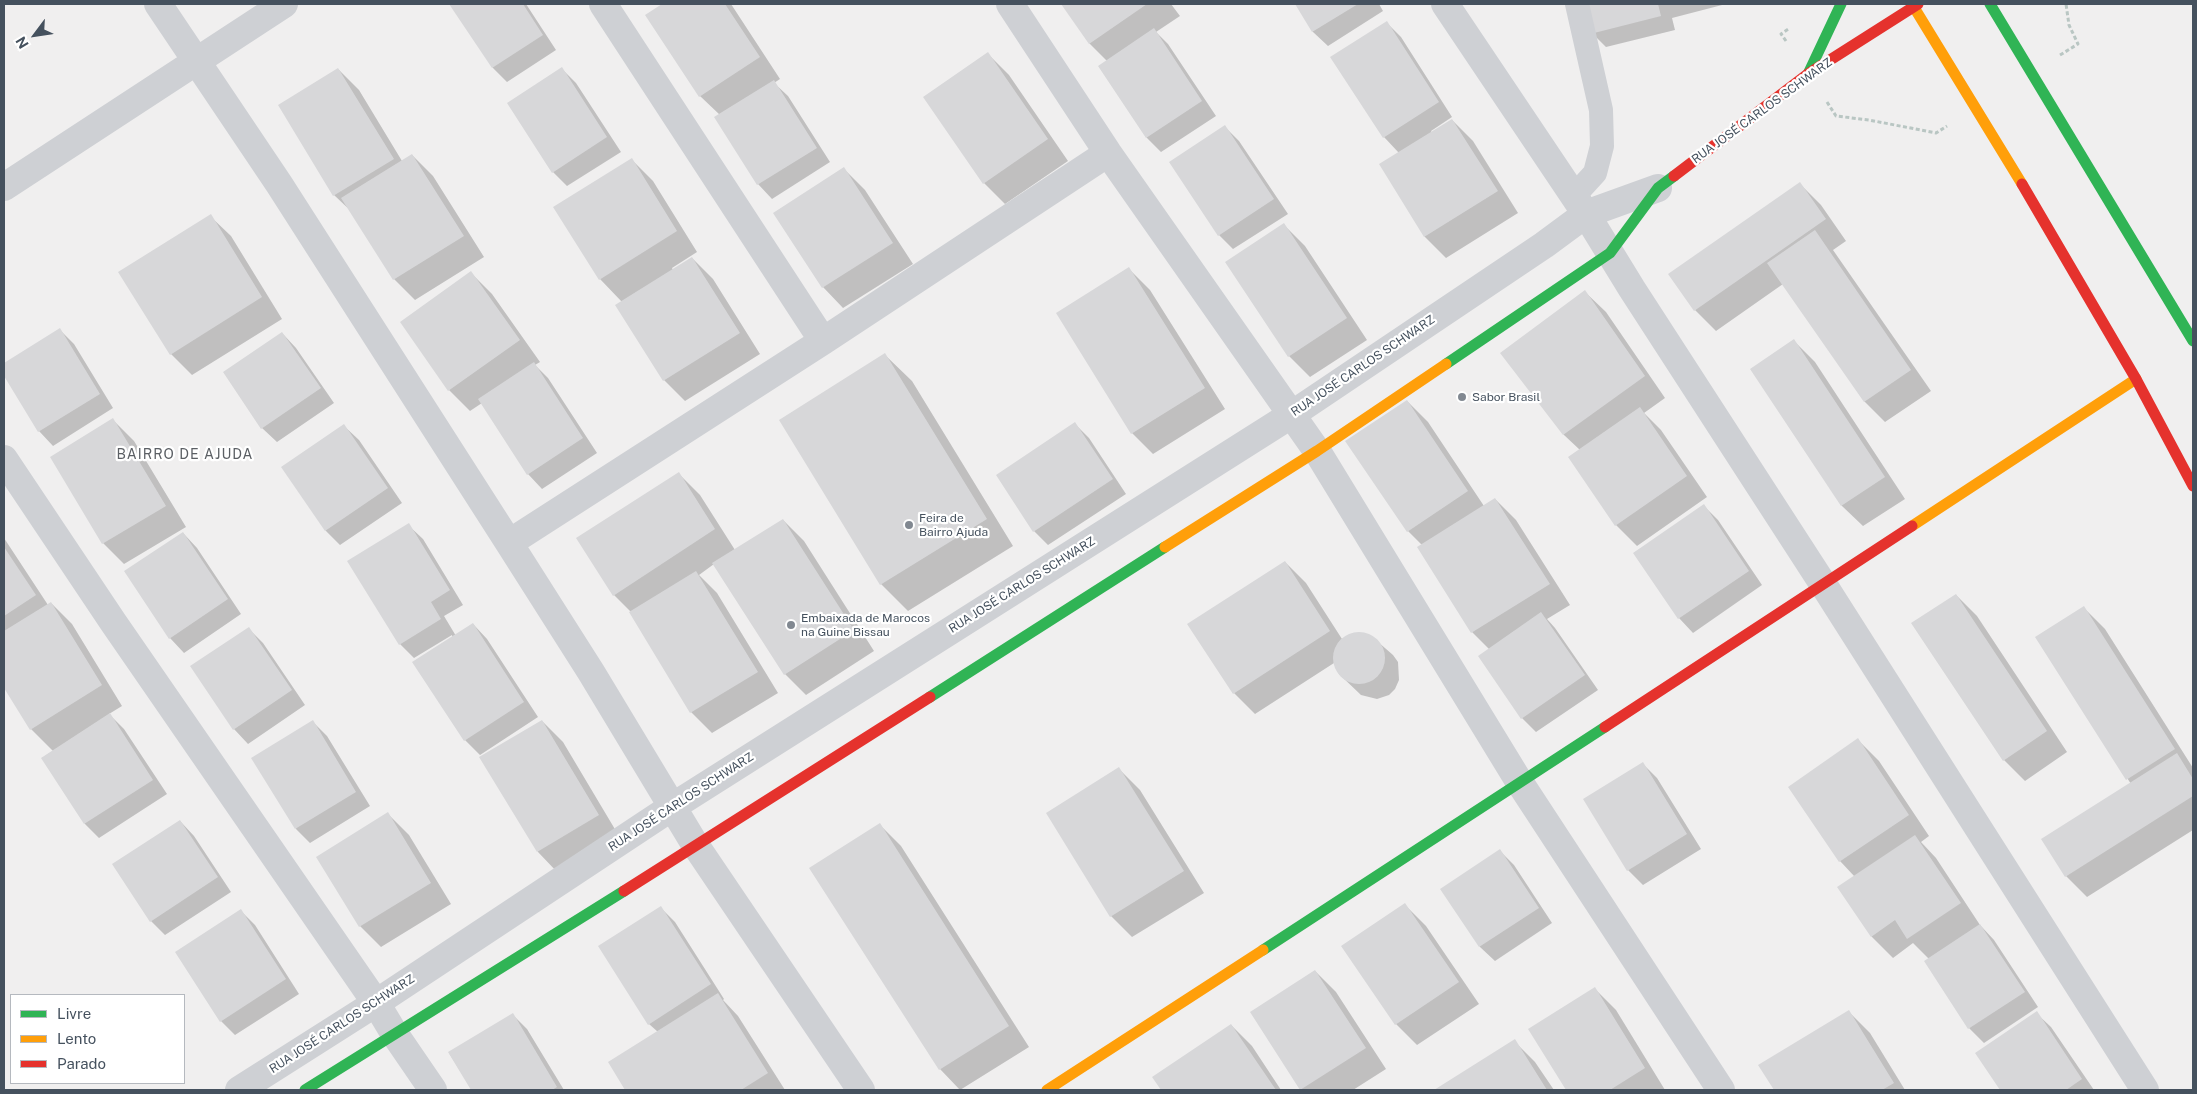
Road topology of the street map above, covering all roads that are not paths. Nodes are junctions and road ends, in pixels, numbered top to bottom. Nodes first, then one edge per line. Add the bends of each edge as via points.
1 (158, 4) edge
2 (284, 4) edge
3 (603, 4) edge
4 (1010, 4) edge
5 (1445, 4) edge
6 (1577, 4) edge
7 (1841, 4) edge
8 (1990, 4) edge
9 (1914, 5) edge
10 (196, 61) junction
11 (1808, 74) junction
12 (1108, 153) junction
13 (4, 187) edge
14 (1658, 188) junction
15 (1580, 205) junction
16 (1610, 253) junction
17 (823, 341) junction
18 (2193, 341) edge
19 (2136, 379) junction
20 (1291, 415) junction
21 (1317, 451) junction
22 (4, 459) edge
23 (2193, 486) edge
24 (510, 543) junction
25 (1823, 584) junction
26 (1520, 783) junction
27 (672, 807) junction
28 (696, 846) junction
29 (376, 1003) junction
30 (394, 1033) junction
31 (1718, 1089) edge
32 (239, 1090) edge
33 (305, 1090) edge
34 (433, 1090) edge
35 (861, 1090) edge
36 (1047, 1090) edge
37 (2145, 1090) edge

1 - 10 street
2 - 10 street
3 - 17 street
4 - 12 street
5 - 15 street
6 - 15 lane via 1601,110 1602,146 1595,173
7 - 11 street
8 - 18 street
9 - 11 street, RUA JOSÉ CARLOS SCHWARZ
9 - 19 street
10 - 13 street
10 - 24 street
11 - 14 street, RUA JOSÉ CARLOS SCHWARZ
12 - 17 street
12 - 20 street
14 - 15 street, RUA JOSÉ CARLOS SCHWARZ
14 - 16 street, RUA JOSÉ CARLOS SCHWARZ
15 - 16 street
15 - 20 street, RUA JOSÉ CARLOS SCHWARZ via 1544,245
16 - 21 street, RUA JOSÉ CARLOS SCHWARZ
16 - 25 street
17 - 24 street
19 - 23 street
19 - 25 street
20 - 21 street
20 - 27 street, RUA JOSÉ CARLOS SCHWARZ
21 - 26 street
21 - 28 street, RUA JOSÉ CARLOS SCHWARZ
22 - 29 street
24 - 27 street
25 - 26 street
25 - 37 street
26 - 31 street
26 - 36 street
27 - 28 street
27 - 29 street, RUA JOSÉ CARLOS SCHWARZ
28 - 30 street, RUA JOSÉ CARLOS SCHWARZ
28 - 35 street
29 - 30 street
29 - 32 street, RUA JOSÉ CARLOS SCHWARZ
30 - 33 street, RUA JOSÉ CARLOS SCHWARZ
30 - 34 street

